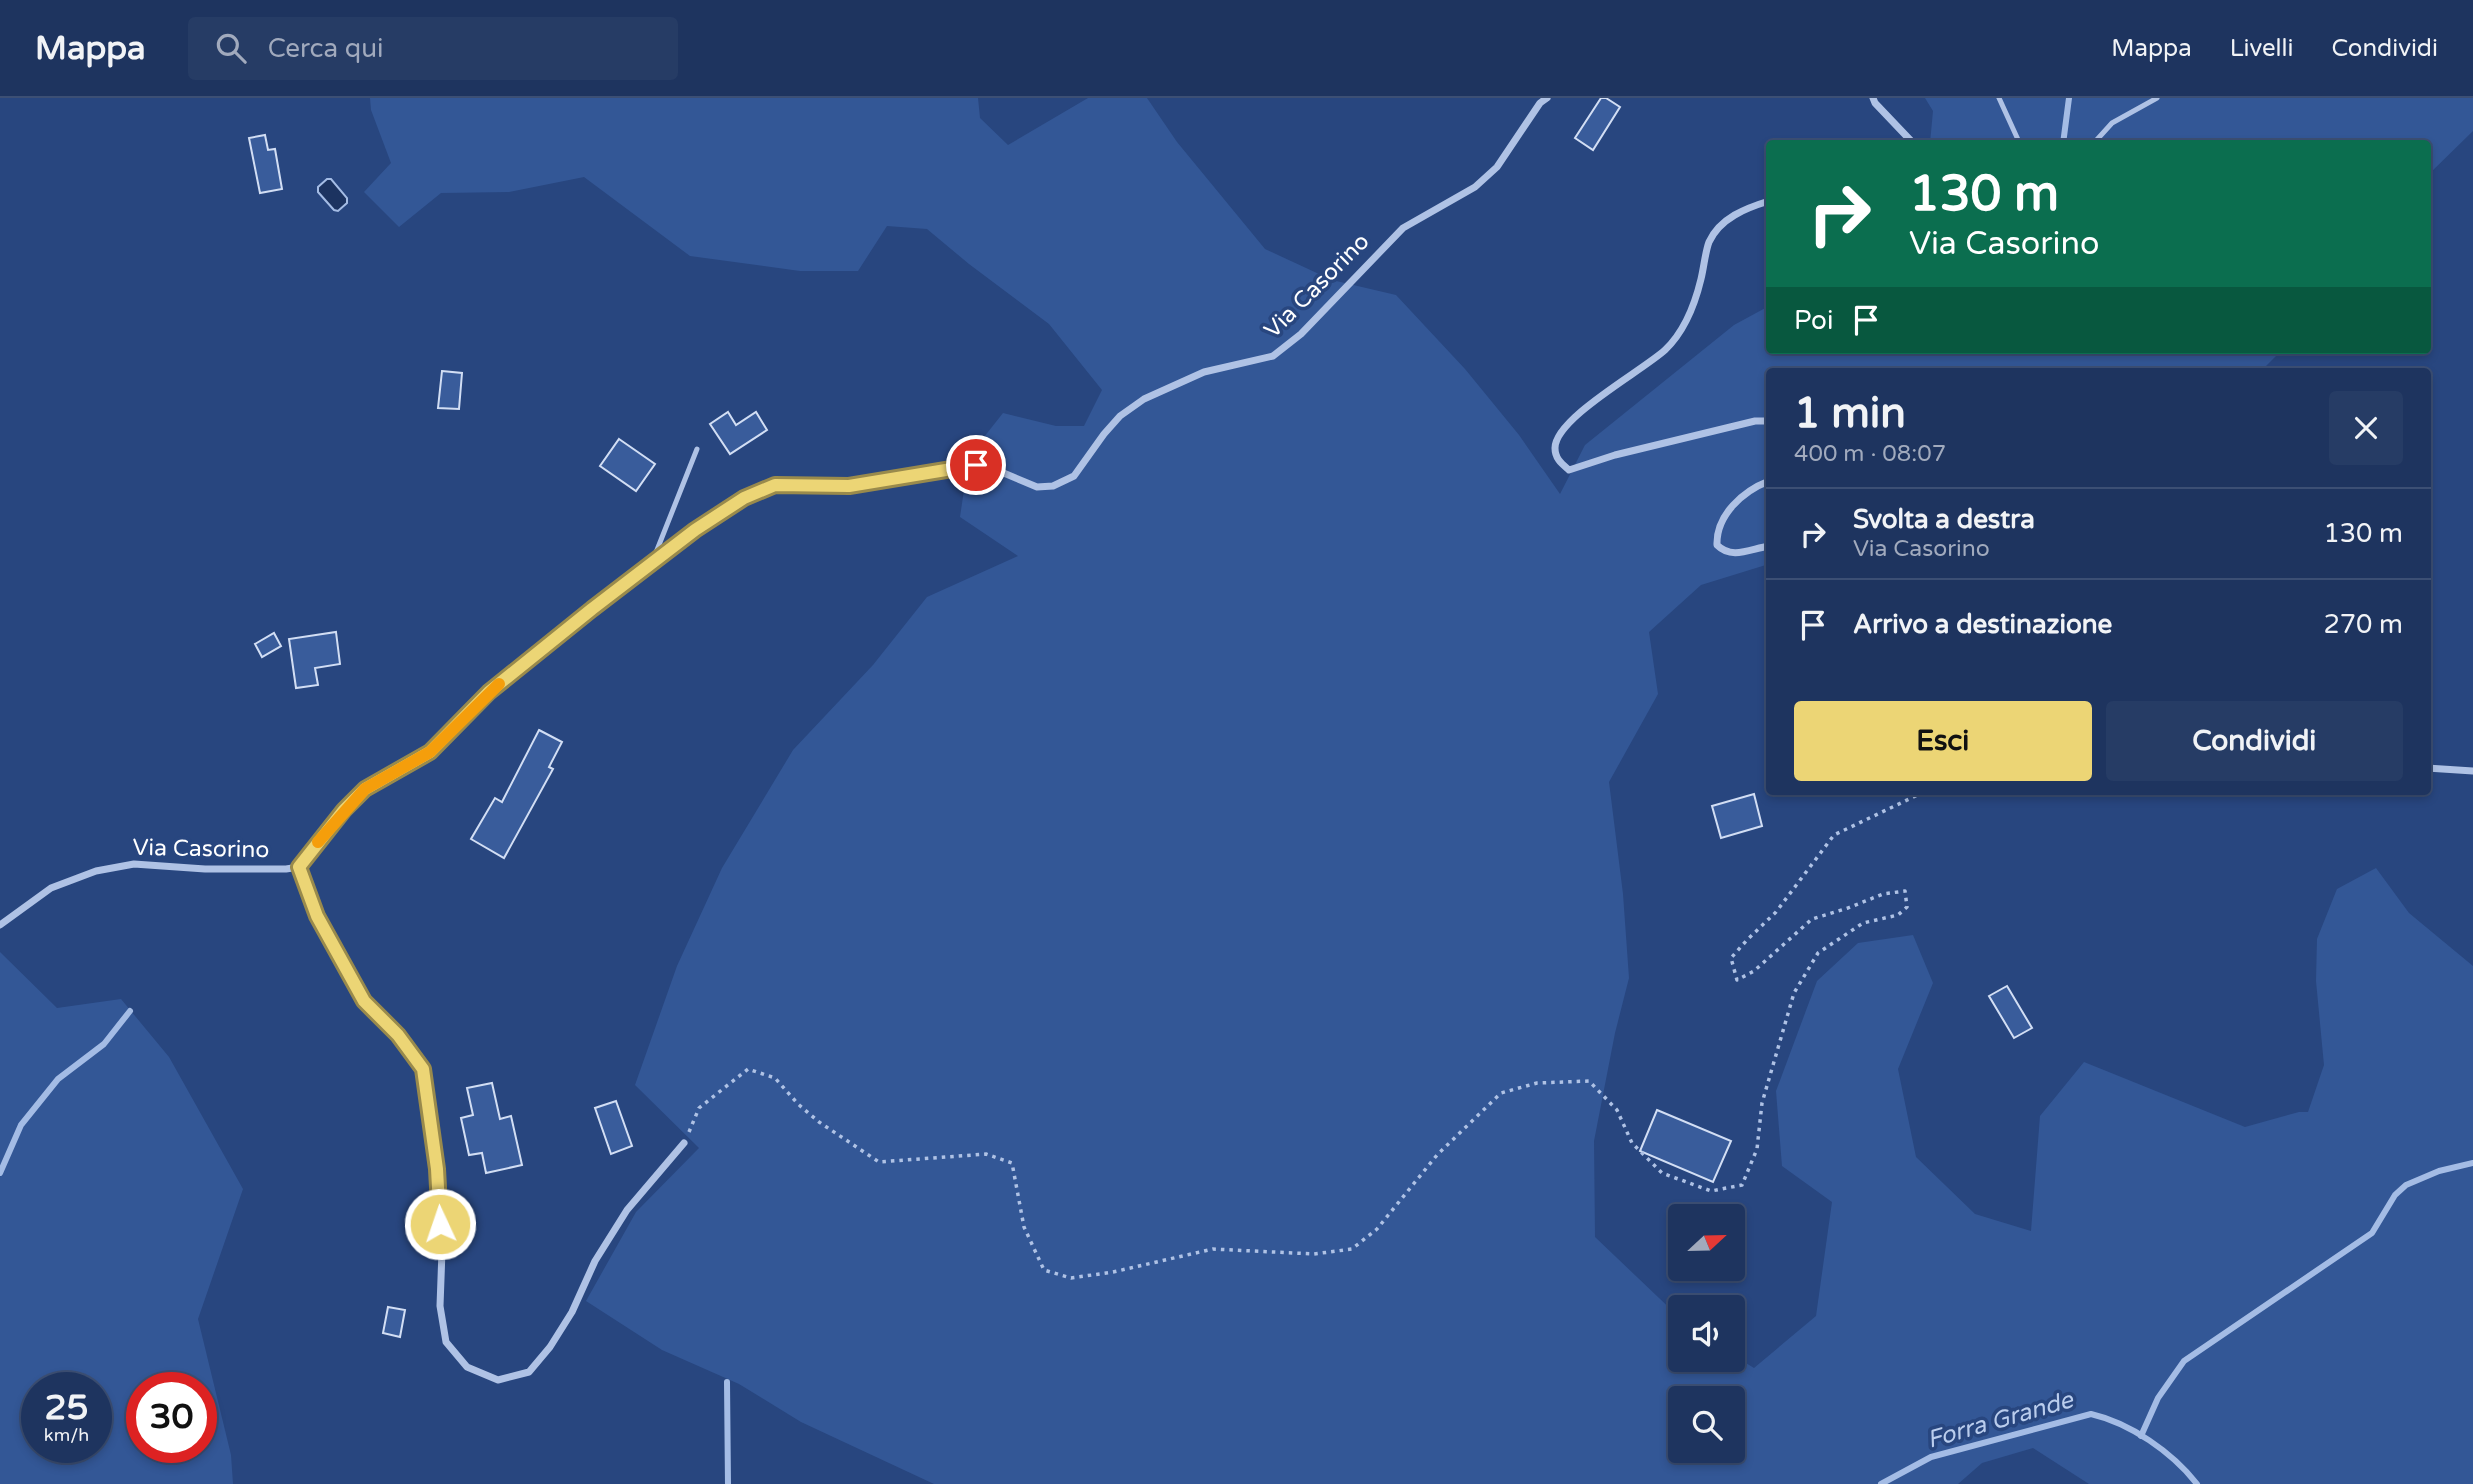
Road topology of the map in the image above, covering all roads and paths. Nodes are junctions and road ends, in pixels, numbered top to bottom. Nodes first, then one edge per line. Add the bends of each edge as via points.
1 (1547, 98) edge
2 (1873, 98) edge
3 (1999, 98) edge
4 (2157, 98) edge
5 (1910, 140) edge
6 (2018, 140) edge
7 (2097, 140) edge
8 (1766, 202) edge
9 (1766, 421) edge
10 (696, 449) dead end
11 (1766, 482) edge
12 (1766, 547) edge
13 (652, 563) junction
14 (2431, 768) edge
15 (2473, 771) edge
16 (1918, 795) edge
17 (299, 867) junction
18 (0, 925) edge
19 (684, 1143) joint

1 - 13 street, Via Casorino via 1497,167 1475,187 1403,228 1301,334 1273,356 1204,372 1144,399 1120,416 1073,476 1053,486 1037,487 976,465 849,486 775,485 744,498
2 - 5 street
3 - 6 lane
4 - 7 lane via 2112,123
8 - 9 street via 1721,225 1710,242 1692,308 1664,351 1576,416 1559,434 1555,448 1558,460 1569,470
10 - 13 lane
11 - 12 street via 1738,501 1721,520 1717,533 1717,545 1733,554
13 - 17 street, Via Casorino via 489,692 430,752 365,789
14 - 15 street
16 - 19 path via 1834,835 1776,912 1731,958 1737,980 1762,965 1812,919 1905,891 1908,907 1898,915 1863,923 1818,953 1794,993 1762,1103 1756,1149 1742,1185 1711,1191 1662,1173 1632,1143 1618,1110 1589,1081 1537,1083 1501,1093 1437,1155 1377,1229 1352,1249 1314,1254 1213,1248 1071,1278 1044,1270 1024,1227 1012,1163 986,1154 878,1162 819,1122 775,1077 748,1069 699,1108
17 - 18 street, Via Casorino via 205,869 134,864 51,888
17 - 19 street via 317,916 364,1001 423,1069 437,1169 440,1306 446,1342 467,1367 498,1380 529,1371 572,1312 595,1261 627,1210

